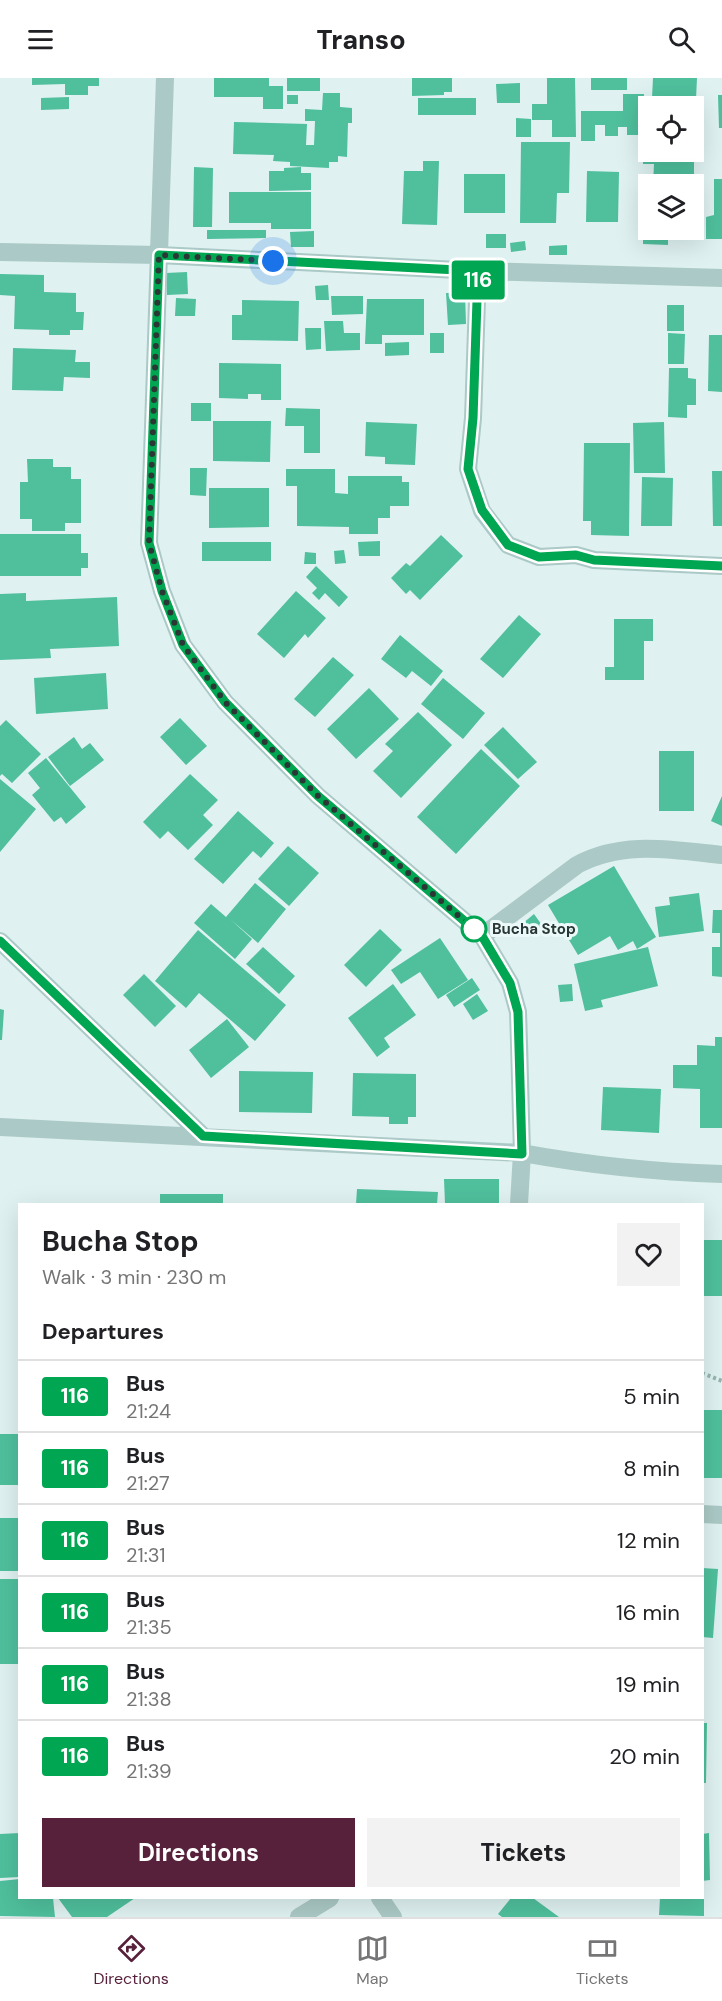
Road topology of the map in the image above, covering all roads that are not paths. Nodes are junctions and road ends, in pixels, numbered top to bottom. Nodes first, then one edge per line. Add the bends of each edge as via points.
1 (165, 78) edge
2 (0, 252) edge
3 (159, 255) junction
4 (478, 271) junction
5 (722, 278) edge
6 (722, 566) edge
7 (722, 855) edge
8 (482, 936) junction
9 (0, 941) edge
10 (0, 1127) edge
11 (203, 1136) junction
12 (522, 1154) junction
13 (722, 1174) edge
14 (519, 1203) edge
15 (704, 1514) edge
16 (722, 1515) edge
17 (328, 1899) edge
18 (381, 1899) edge
19 (299, 1917) edge
20 (393, 1917) edge

1 - 3 street
2 - 3 street
3 - 4 street
3 - 8 street via 149,543 183,645 225,702 318,796
4 - 5 street
4 - 6 street via 468,469 482,510 508,545 539,557 576,555 594,560
7 - 8 street via 651,848 591,857
8 - 12 street via 510,983 518,1012
9 - 11 street
10 - 11 street
11 - 12 street
12 - 13 street via 583,1164
12 - 14 street
15 - 16 street
17 - 19 street
18 - 20 street

